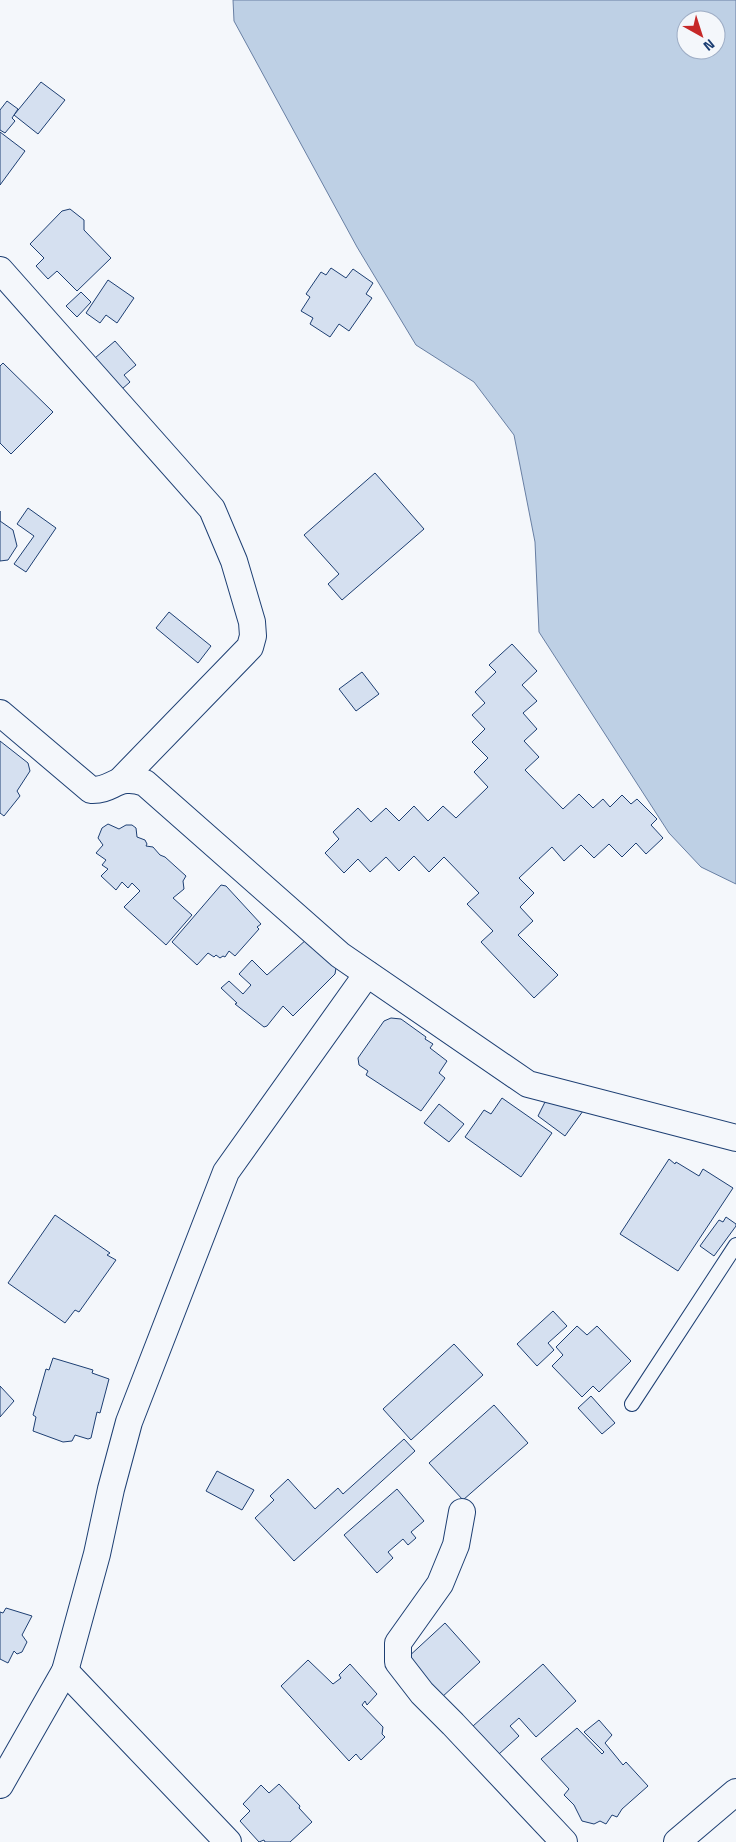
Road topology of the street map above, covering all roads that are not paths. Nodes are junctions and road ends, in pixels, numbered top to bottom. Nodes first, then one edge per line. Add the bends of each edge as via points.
1 (0, 270) edge
2 (0, 713) edge
3 (122, 779) junction
4 (367, 974) junction
5 (736, 1138) edge
6 (736, 1245) edge
7 (632, 1404) dead end
8 (462, 1512) dead end
9 (64, 1671) junction
10 (0, 1785) edge
11 (736, 1792) edge
12 (228, 1842) edge
13 (564, 1842) edge
14 (678, 1842) edge

1 - 3 street via 212,509 234,560 252,622 250,647
2 - 3 street via 91,790 98,791
3 - 4 street via 145,782 340,955
4 - 5 street via 528,1084
4 - 9 street via 226,1172 129,1422
6 - 7 lane
8 - 13 street via 456,1545 440,1584 398,1643 398,1662 422,1693
9 - 10 street
9 - 12 street
11 - 14 street

